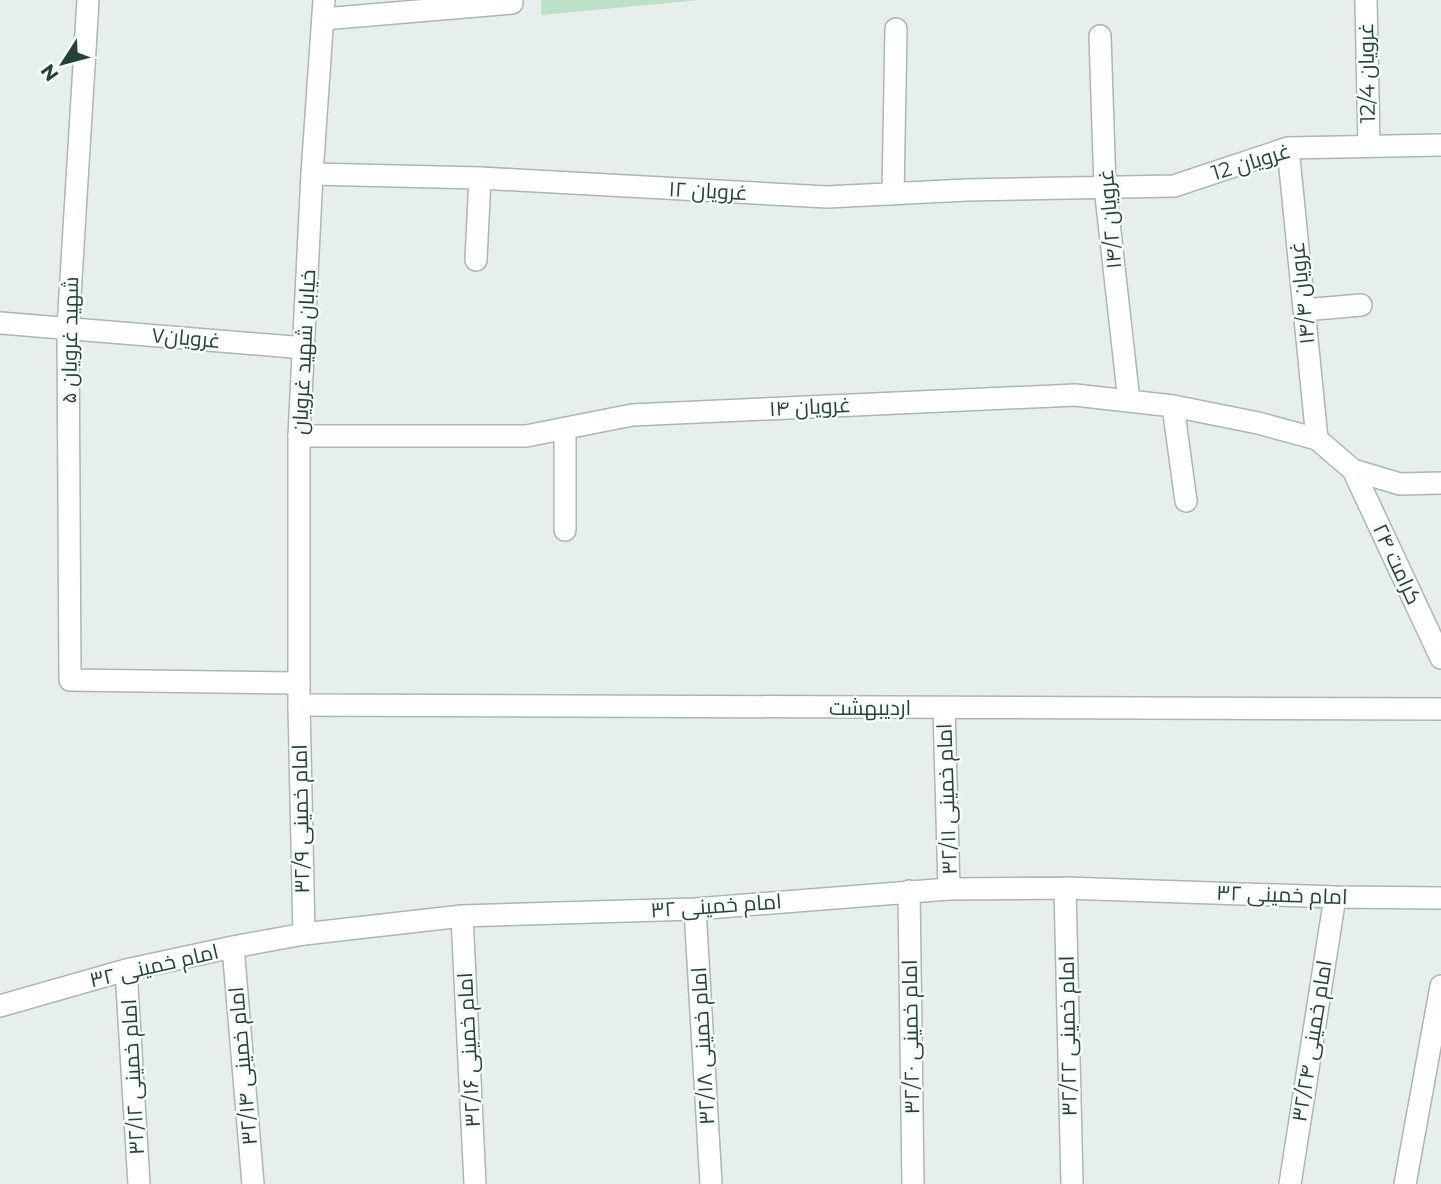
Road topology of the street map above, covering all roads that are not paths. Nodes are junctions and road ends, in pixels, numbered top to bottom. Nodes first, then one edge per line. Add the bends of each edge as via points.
1 (88, 0) edge
2 (1366, 0) edge
3 (512, 3) dead end
4 (323, 10) edge
5 (896, 29) dead end
6 (1100, 36) dead end
7 (1441, 145) edge
8 (1368, 146) junction
9 (1288, 148) junction
10 (312, 174) junction
11 (480, 178) junction
12 (1105, 187) junction
13 (893, 194) junction
14 (475, 260) dead end
15 (1361, 305) dead end
16 (1304, 310) junction
17 (0, 323) edge
18 (68, 328) junction
19 (305, 348) junction
20 (1129, 401) junction
21 (1173, 405) junction
22 (565, 428) junction
23 (299, 436) junction
24 (1317, 439) junction
25 (1353, 470) junction
26 (1441, 483) edge
27 (1186, 501) dead end
28 (565, 530) dead end
29 (1434, 630) edge
30 (1441, 659) edge
31 (299, 683) junction
32 (299, 705) junction
33 (944, 708) junction
34 (1441, 709) edge
35 (1065, 888) junction
36 (949, 889) junction
37 (909, 891) junction
38 (1335, 897) junction
39 (1441, 898) edge
40 (695, 909) junction
41 (462, 916) junction
42 (304, 934) junction
43 (233, 947) junction
44 (126, 970) junction
45 (1441, 986) edge
46 (0, 1006) edge
47 (139, 1184) edge
48 (253, 1184) edge
49 (475, 1184) edge
50 (711, 1184) edge
51 (913, 1184) edge
52 (1072, 1184) edge
53 (1290, 1184) edge
54 (1405, 1184) edge

1 - 18 street, شهید غرویان ۵
2 - 8 street, غرویان 12/4
3 - 4 street
4 - 10 street, خیابان شهید غرویان
5 - 13 street
6 - 12 street, غرویان ۱۴/۲
7 - 8 street, غرویان 12
8 - 9 street, غرویان 12
9 - 12 street, غرویان 12 via 1174,186
9 - 16 street, غرویان ۱۴/۴
10 - 11 street, غرویان ۱۲
10 - 19 street, خیابان شهید غرویان
11 - 13 street, غرویان ۱۲ via 827,197
11 - 14 street
12 - 13 street, غرویان ۱۲
12 - 20 street, غرویان ۱۴/۲
15 - 16 street
16 - 24 street, غرویان ۱۴/۴
17 - 18 street, غرویان۷
18 - 19 street, غرویان۷
18 - 31 street, شهید غرویان ۵ via 70,680
19 - 23 street, خیابان شهید غرویان
20 - 21 street, غرویان ۱۴
20 - 22 street, غرویان ۱۴ via 1075,395 646,414
21 - 24 street, غرویان ۱۴
21 - 27 street
22 - 23 street, غرویان ۱۴ via 526,436
22 - 28 street
23 - 31 street, خیابان شهید غرویان
24 - 25 street
25 - 26 street via 1400,484
25 - 29 street, کرامت ۲۴
29 - 30 street, کرامت ۲۴
31 - 32 street, خیابان شهید غرویان
32 - 33 street, اردیبهشت
32 - 42 street, امام خمینی ۳۲/۹
33 - 34 street, اردیبهشت
33 - 36 street, امام خمینی ۳۲/۱۱
35 - 36 street, امام خمینی ۳۲
35 - 38 street, امام خمینی ۳۲
35 - 52 street, امام خمینی ۳۲/۲۲
36 - 37 street, امام خمینی ۳۲
37 - 40 street, امام خمینی ۳۲
37 - 51 street, امام خمینی ۳۲/۲۰
38 - 39 street, امام خمینی ۳۲
38 - 53 street, امام خمینی ۳۲/۲۴
40 - 41 street, امام خمینی ۳۲
40 - 50 street, امام خمینی ۳۲/۱۸
41 - 42 street, امام خمینی ۳۲
41 - 49 street, امام خمینی ۳۲/۱۶
42 - 43 street, امام خمینی ۳۲
43 - 44 street, امام خمینی ۳۲
43 - 48 street, امام خمینی ۳۲/۱۴
44 - 46 street, امام خمینی ۳۲
44 - 47 street, امام خمینی ۳۲/۱۲
45 - 54 street

